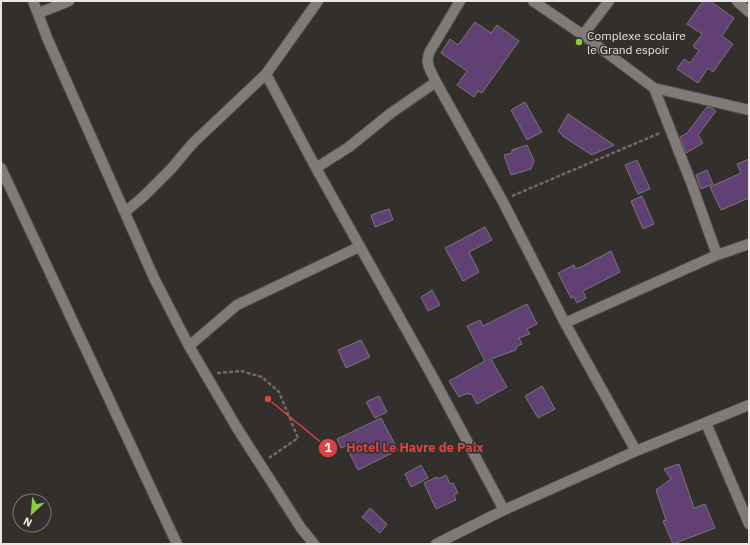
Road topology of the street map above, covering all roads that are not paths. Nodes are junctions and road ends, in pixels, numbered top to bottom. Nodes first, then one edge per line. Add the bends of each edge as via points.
1 (34, 1) edge
2 (69, 1) edge
3 (318, 1) edge
4 (460, 1) edge
5 (533, 1) edge
6 (610, 1) edge
7 (737, 1) edge
8 (749, 12) edge
9 (39, 13) junction
10 (583, 35) junction
11 (266, 74) junction
12 (436, 82) junction
13 (654, 88) junction
14 (749, 110) edge
15 (1, 168) edge
16 (316, 168) junction
17 (125, 212) junction
18 (749, 244) edge
19 (359, 247) junction
20 (717, 255) junction
21 (565, 323) junction
22 (189, 346) junction
23 (749, 405) edge
24 (706, 424) junction
25 (636, 451) junction
26 (504, 510) junction
27 (749, 524) edge
28 (177, 544) edge
29 (314, 544) edge
30 (436, 544) edge

1 - 9 street
2 - 9 street
3 - 11 street
4 - 12 street via 427,57
5 - 10 street
6 - 10 street
7 - 8 street
9 - 17 street via 48,40
10 - 13 street
11 - 16 street
11 - 17 street
12 - 16 street via 391,112 349,147
12 - 21 street via 502,200
13 - 14 street
13 - 20 street
15 - 28 street
16 - 19 street
17 - 22 street via 154,278
18 - 20 street
19 - 22 street via 238,305
19 - 26 street
20 - 21 street
21 - 25 street
22 - 29 street via 301,528
23 - 24 street
24 - 25 street
24 - 27 street
25 - 26 street
26 - 30 street

